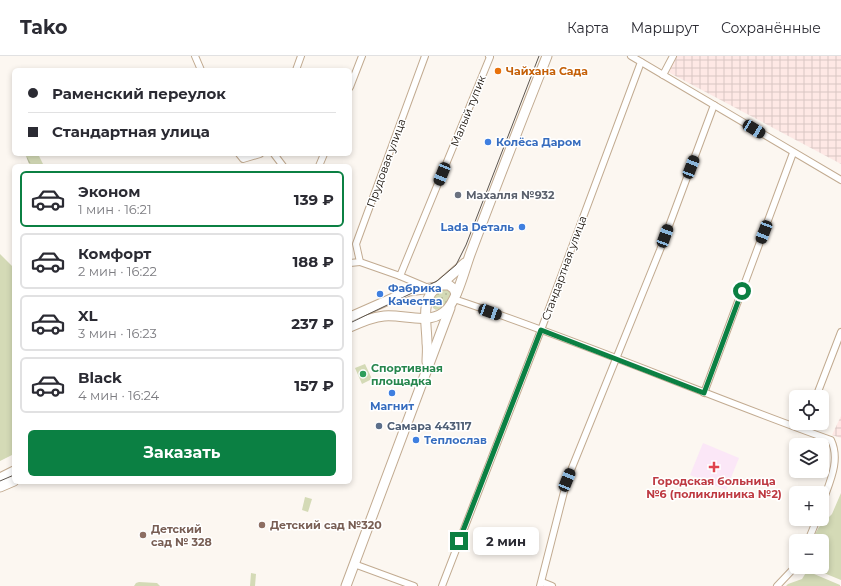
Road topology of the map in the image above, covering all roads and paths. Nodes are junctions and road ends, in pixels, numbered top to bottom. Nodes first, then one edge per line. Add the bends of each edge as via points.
1 (195, 56) edge
2 (301, 56) edge
3 (362, 56) edge
4 (425, 56) edge
5 (490, 56) edge
6 (547, 56) edge
7 (631, 56) edge
8 (673, 56) edge
9 (641, 62) junction
10 (200, 68) edge
11 (297, 68) edge
12 (663, 75) junction
13 (352, 82) edge
14 (714, 105) junction
15 (793, 153) junction
16 (241, 156) edge
17 (253, 156) edge
18 (841, 180) edge
19 (467, 260) junction
20 (360, 262) junction
21 (352, 263) edge
22 (400, 276) junction
23 (439, 286) junction
24 (426, 287) junction
25 (428, 302) junction
26 (452, 302) junction
27 (352, 316) edge
28 (425, 318) junction
29 (352, 326) edge
30 (541, 330) junction
31 (841, 332) edge
32 (615, 359) junction
33 (426, 373) junction
34 (819, 390) edge
35 (704, 393) junction
36 (789, 421) edge
37 (812, 430) edge
38 (12, 472) edge
39 (0, 478) edge
40 (12, 482) edge
41 (828, 486) edge
42 (0, 487) edge
43 (354, 564) junction
44 (789, 573) edge
45 (541, 584) edge
46 (346, 586) edge
47 (414, 586) edge
48 (442, 586) edge
49 (552, 586) edge
50 (777, 586) edge

1 - 10 street
2 - 11 street
3 - 13 street
4 - 20 street, Прудовая улица via 356,244
5 - 22 street, Малый тупик
6 - 19 main road
7 - 9 street
8 - 12 street
9 - 12 street
9 - 30 street, Стандартная улица
12 - 14 street
14 - 15 street
14 - 32 street via 660,250
15 - 18 street
15 - 35 street
16 - 17 street via 243,159
19 - 23 main road
19 - 26 main road
20 - 21 street
20 - 22 street
22 - 24 street
23 - 24 main road
23 - 25 main road
23 - 26 main road via 449,285 454,289
24 - 27 main road via 405,292
25 - 26 main road via 430,309 438,314
25 - 28 main road
26 - 28 main road via 440,314
26 - 30 street
26 - 33 main road
28 - 29 main road via 376,316
28 - 33 main road via 428,342
30 - 32 street
30 - 48 street, Стандартная улица
31 - 34 street
32 - 35 street
32 - 45 street via 567,480
33 - 43 main road
35 - 36 street
37 - 41 street via 831,440 835,448 835,467
38 - 39 main road
40 - 42 main road
43 - 46 main road
43 - 47 street
44 - 50 street
45 - 49 street

